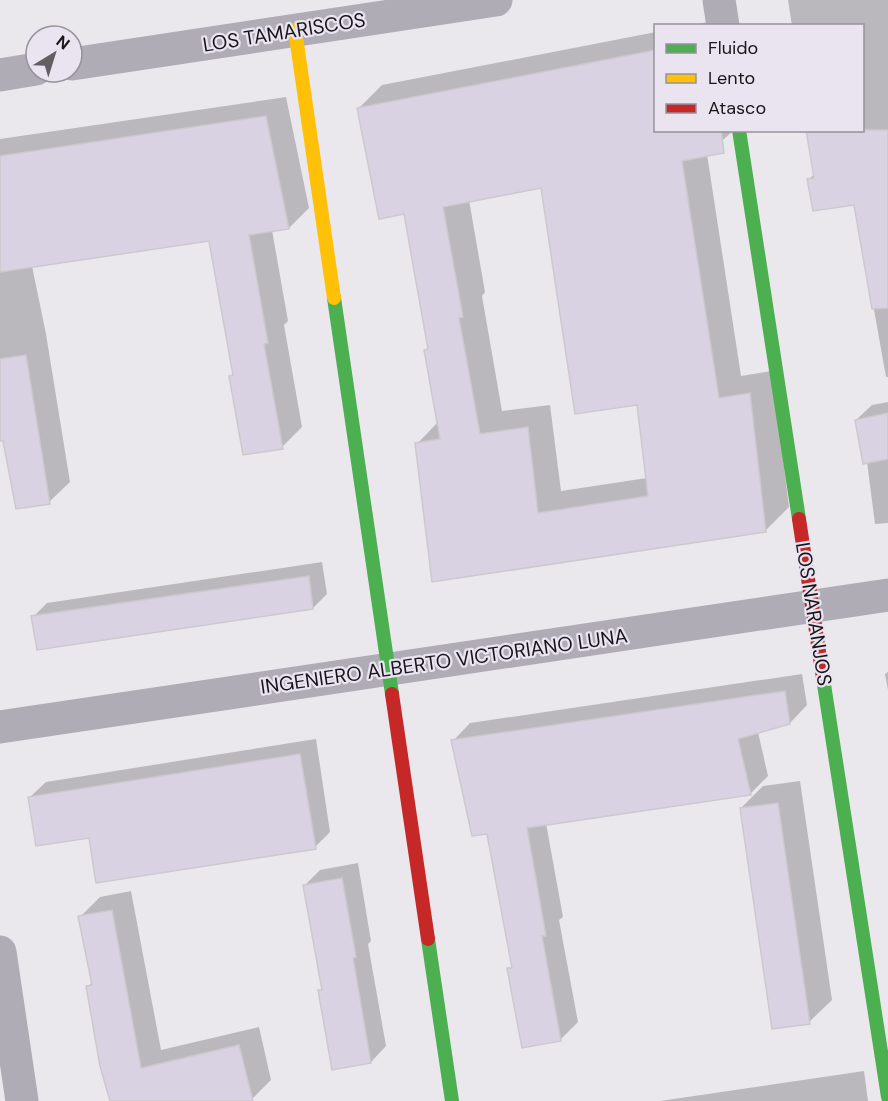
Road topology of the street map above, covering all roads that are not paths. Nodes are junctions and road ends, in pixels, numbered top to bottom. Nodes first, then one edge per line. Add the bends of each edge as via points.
1 (496, 0) edge
2 (719, 0) edge
3 (723, 24) edge
4 (295, 30) junction
5 (84, 62) edge
6 (24, 71) edge
7 (0, 75) edge
8 (739, 132) edge
9 (888, 595) edge
10 (813, 606) junction
11 (389, 669) junction
12 (0, 727) edge
13 (0, 952) edge
14 (888, 1097) edge
15 (22, 1101) edge
16 (452, 1101) edge

1 - 4 street, LOS TAMARISCOS
2 - 3 street
4 - 5 street, LOS TAMARISCOS
4 - 11 street
6 - 7 street
8 - 10 street, LOS NARANJOS
9 - 10 street, INGENIERO ALBERTO VICTORIANO LUNA
10 - 11 street, INGENIERO ALBERTO VICTORIANO LUNA
10 - 14 street, LOS NARANJOS
11 - 12 street, INGENIERO ALBERTO VICTORIANO LUNA
11 - 16 street
13 - 15 street

